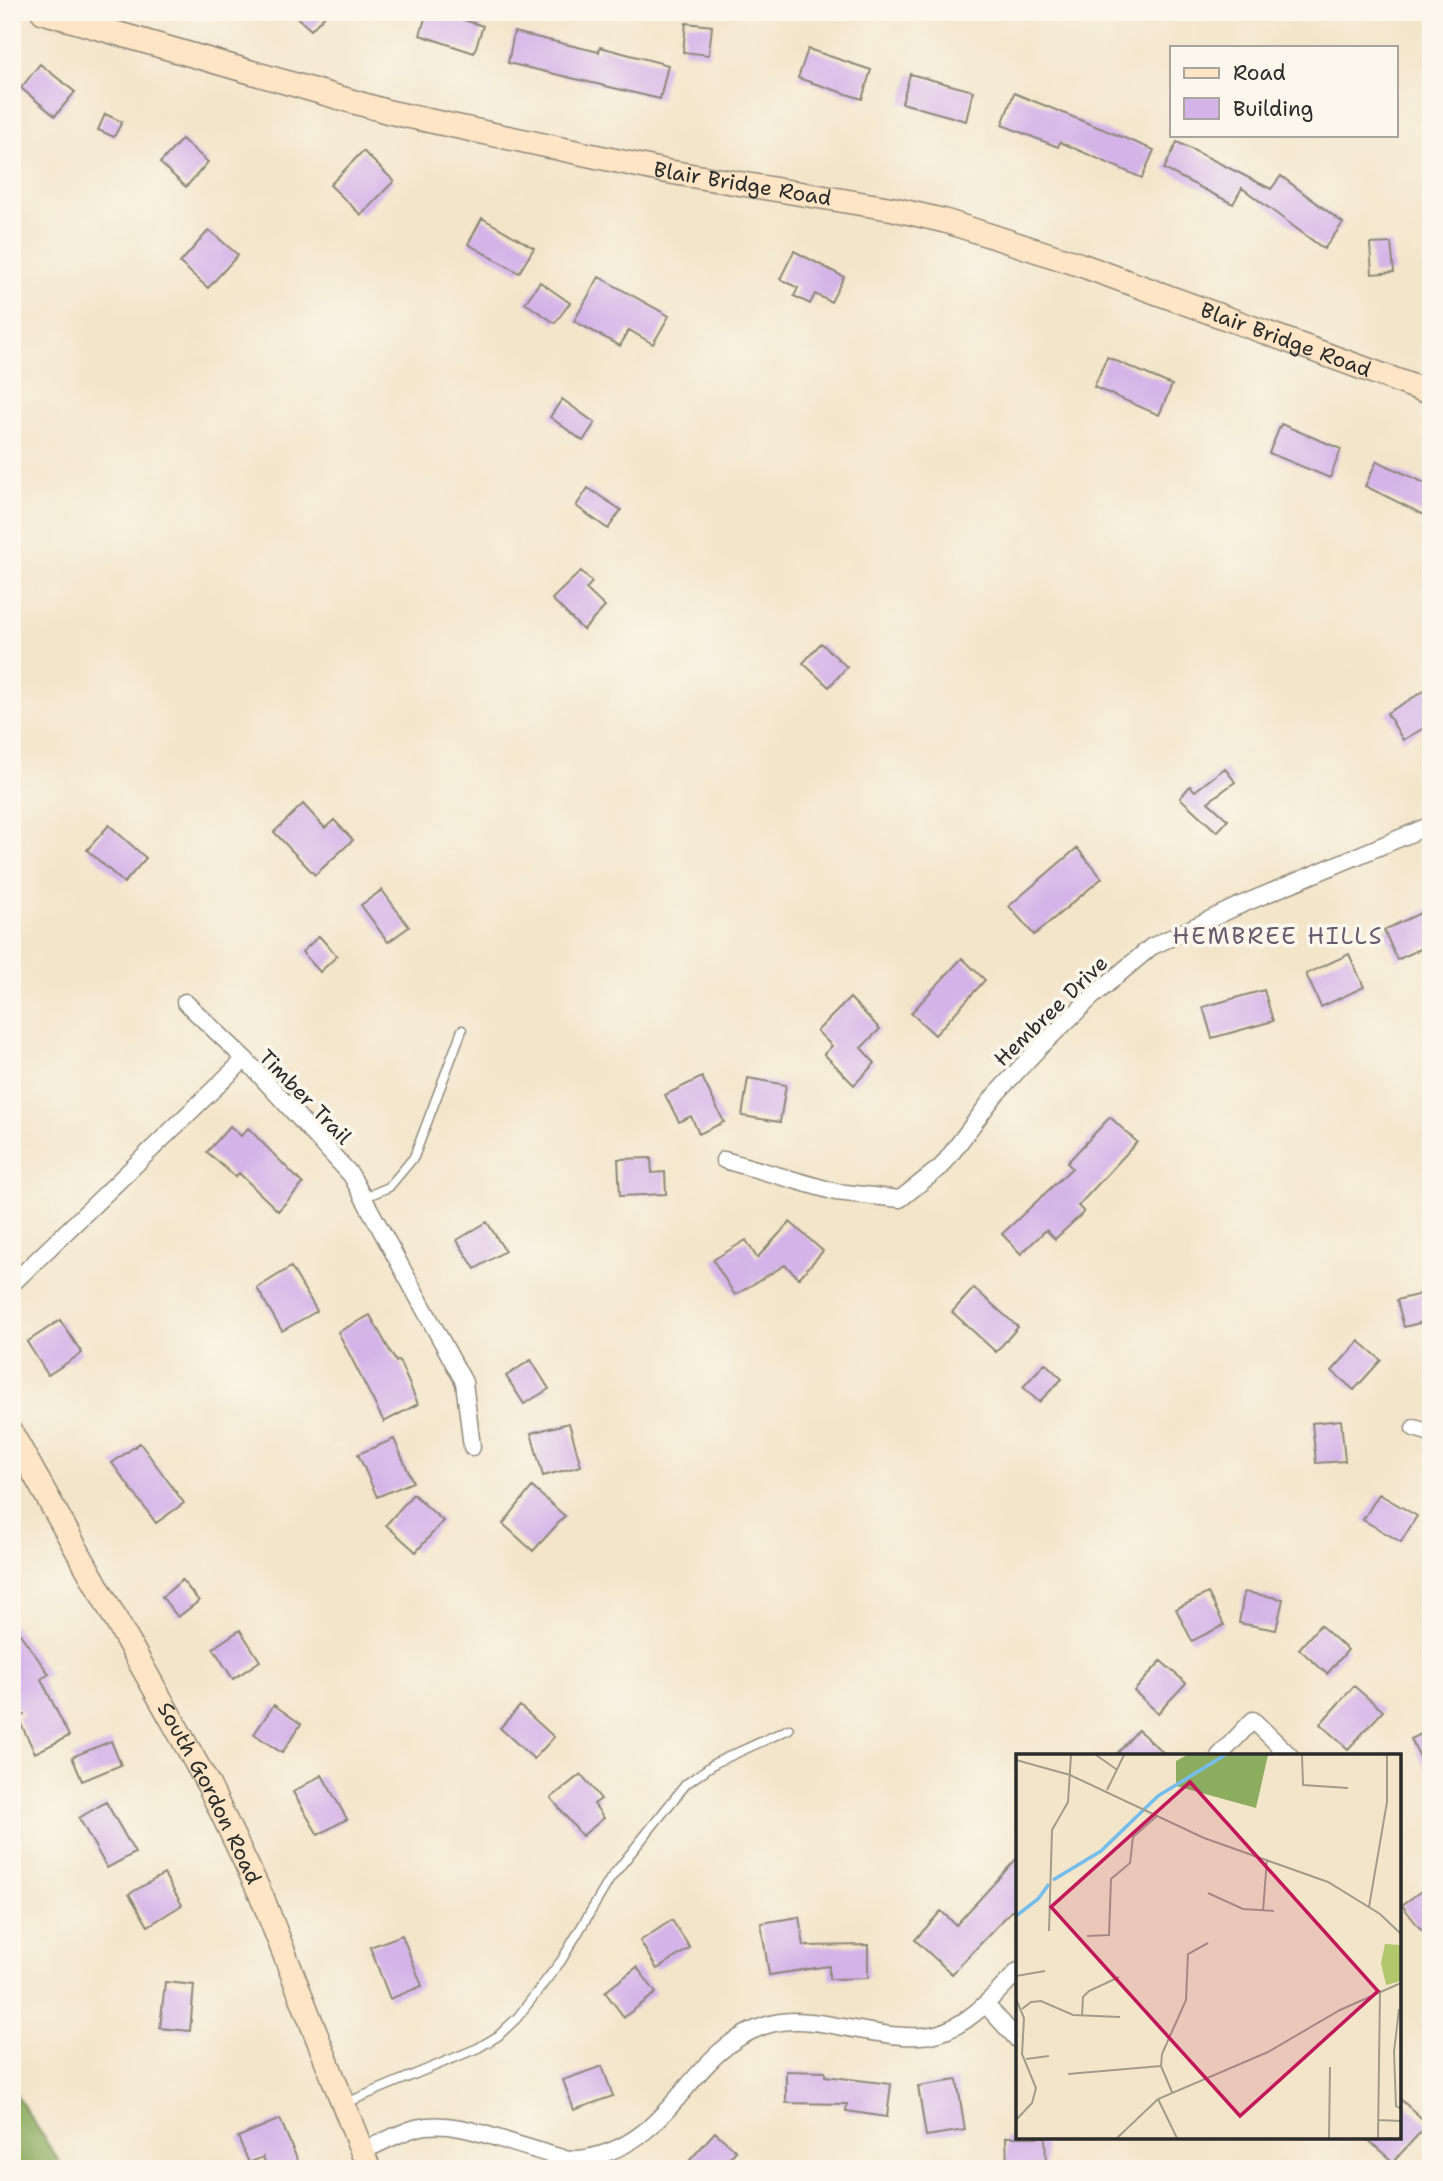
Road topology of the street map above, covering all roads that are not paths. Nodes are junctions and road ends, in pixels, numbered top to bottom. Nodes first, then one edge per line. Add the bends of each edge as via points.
1 (43, 12) edge
2 (1431, 393) edge
3 (1431, 825) edge
4 (186, 1002) dead end
5 (462, 1030) dead end
6 (245, 1059) junction
7 (724, 1160) dead end
8 (363, 1198) junction
9 (12, 1284) edge
10 (1414, 1428) dead end
11 (1431, 1433) edge
12 (12, 1434) edge
13 (472, 1447) dead end
14 (789, 1729) dead end
15 (1221, 1754) edge
16 (1288, 1754) edge
17 (1016, 1973) edge
18 (986, 2005) junction
19 (1016, 2038) edge
20 (344, 2104) junction
21 (366, 2160) edge

1 - 2 street, Blair Bridge Road via 389,112 664,171 945,221 1081,265
3 - 7 street, Hembree Drive via 1151,947 1038,1049 995,1095 942,1166 900,1199 836,1192
4 - 6 street
5 - 8 lane via 414,1157 389,1187
6 - 8 street, Timber Trail via 351,1175
6 - 9 street, Timber Trail
8 - 13 street, Timber Trail via 464,1382
10 - 11 street
12 - 20 street, South Gordon Road via 209,1786 262,1897
14 - 20 lane via 715,1763 686,1784 610,1879 561,1961 498,2036
15 - 16 street via 1253,1720
17 - 18 street
18 - 19 street
18 - 21 street via 952,2031 928,2037 901,2038 818,2022 788,2020 764,2026 716,2053 653,2126 610,2154 581,2160 446,2127 418,2127
20 - 21 street, South Gordon Road

